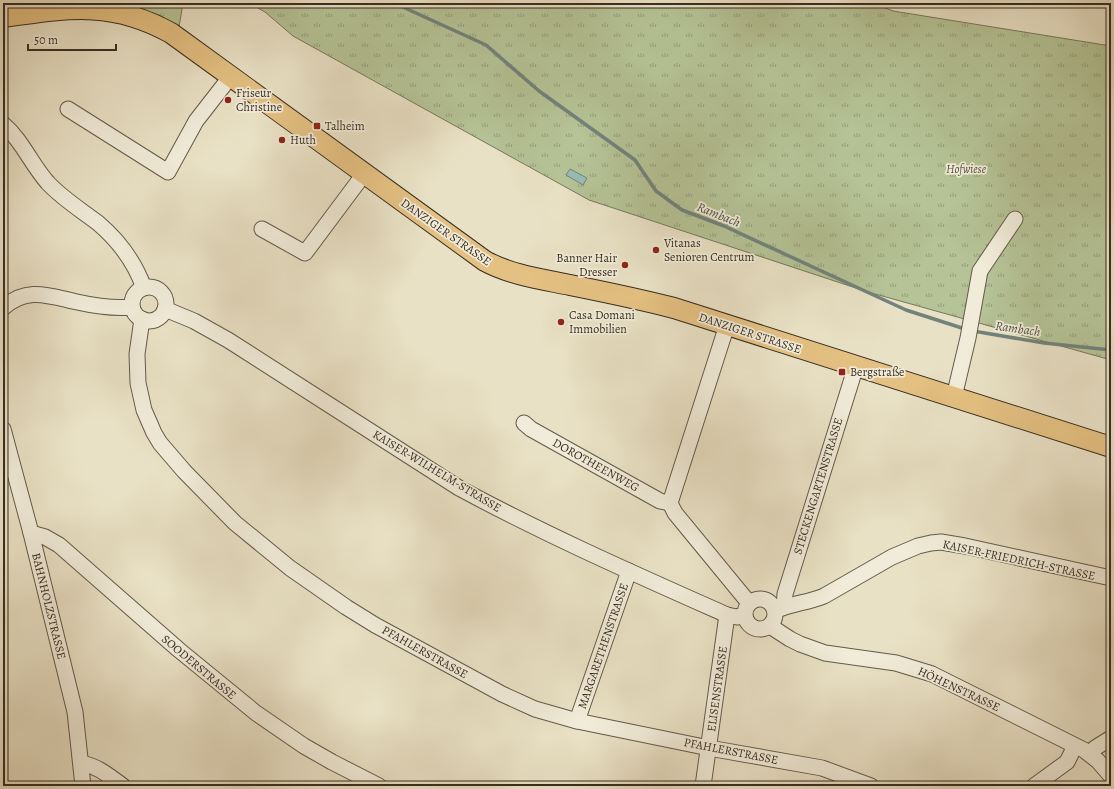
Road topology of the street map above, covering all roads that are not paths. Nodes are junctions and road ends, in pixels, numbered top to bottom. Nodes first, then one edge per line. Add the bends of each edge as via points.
1 (94, 5) edge
2 (3, 17) edge
3 (231, 76) junction
4 (68, 109) dead end
5 (3, 124) edge
6 (364, 174) junction
7 (1015, 219) dead end
8 (262, 229) dead end
9 (144, 288) junction
10 (132, 307) junction
11 (3, 308) edge
12 (165, 309) junction
13 (142, 319) junction
14 (727, 325) junction
15 (856, 366) junction
16 (954, 397) junction
17 (524, 423) dead end
18 (3, 429) edge
19 (1111, 447) edge
20 (670, 503) junction
21 (31, 533) junction
22 (629, 572) junction
23 (1111, 578) edge
24 (747, 609) junction
25 (780, 609) junction
26 (727, 615) junction
27 (770, 626) junction
28 (577, 721) junction
29 (1111, 738) edge
30 (1075, 746) junction
31 (709, 748) junction
32 (1091, 755) junction
33 (81, 763) junction
34 (1111, 776) edge
35 (83, 786) edge
36 (123, 786) edge
37 (379, 786) edge
38 (703, 786) edge
39 (871, 786) edge
40 (1034, 786) edge

1 - 2 main road, DANZIGER STRASSE
1 - 3 main road, DANZIGER STRASSE via 124,11 148,20 171,33
3 - 4 street via 196,121 168,172
3 - 6 main road, DANZIGER STRASSE
5 - 9 street via 16,137 55,190 99,224 121,247 135,267
6 - 8 street via 305,253
6 - 14 main road, DANZIGER STRASSE via 485,261 501,268 537,279 642,299
7 - 16 street via 980,271
9 - 10 street via 134,295
9 - 12 street via 153,288 160,292 165,300
10 - 11 street via 111,308 39,293 22,296
10 - 13 street
12 - 13 street via 157,318 150,321
12 - 22 street, KAISER-WILHELM-STRASSE via 217,333 460,488
13 - 28 street, PFAHLERSTRASSE via 137,368 140,398 148,422 160,443 184,471 235,523 290,568 375,625 513,700
14 - 15 main road, DANZIGER STRASSE
14 - 20 street
15 - 16 main road, DANZIGER STRASSE
15 - 25 street, STECKENGARTENSTRASSE
16 - 19 main road, DANZIGER STRASSE
17 - 20 street, DOROTHEENWEG via 660,501
18 - 21 street, BAHNHOLZSTRASSE
20 - 24 street
21 - 33 street, BAHNHOLZSTRASSE via 75,712
21 - 37 street, SOODERSTRASSE via 59,545 179,650 256,713 304,746
22 - 26 street, KAISER-WILHELM-STRASSE
22 - 28 street, MARGARETHENSTRASSE
23 - 25 street, KAISER-FRIEDRICH-STRASSE via 941,542 918,546 898,554 824,596
24 - 25 street via 754,599 761,599
24 - 26 street, KAISER-WILHELM-STRASSE via 737,616
24 - 27 street via 749,624 753,627 766,629
25 - 27 street
26 - 31 street, ELISENSTRASSE
27 - 30 street, HÖHENSTRASSE via 795,642 825,653 896,663 932,674
28 - 31 street, PFAHLERSTRASSE
29 - 32 street via 1095,748
30 - 32 street, HÖHENSTRASSE
30 - 40 street via 1067,762
31 - 38 street, ELISENSTRASSE
31 - 39 street, PFAHLERSTRASSE via 822,768
32 - 34 street, HÖHENSTRASSE
33 - 35 street, BAHNHOLZSTRASSE
33 - 36 street via 100,769

